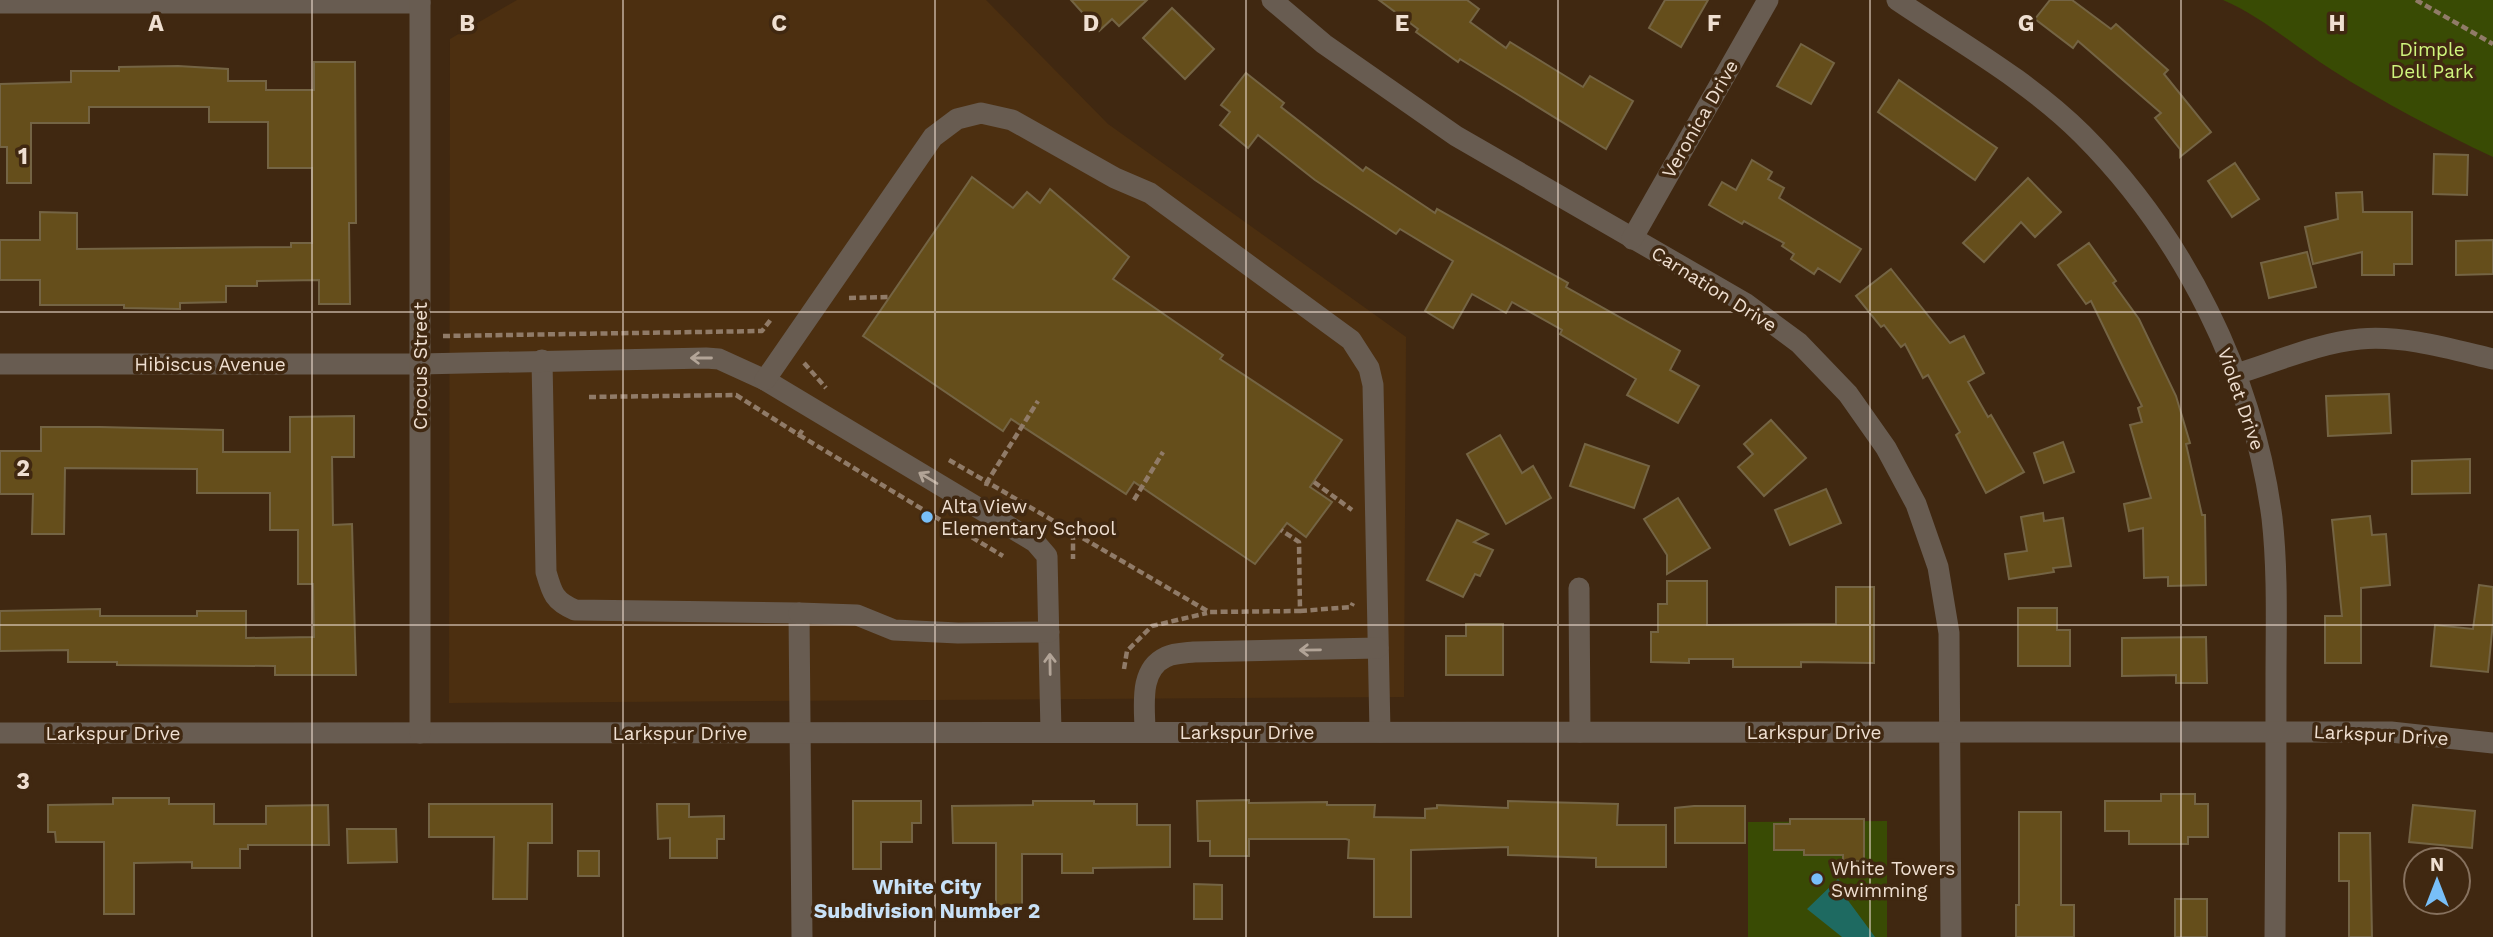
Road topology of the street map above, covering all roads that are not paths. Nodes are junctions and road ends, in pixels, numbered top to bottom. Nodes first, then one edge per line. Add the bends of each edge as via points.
1 (1272, 0) edge
2 (1768, 0) edge
3 (1897, 0) edge
4 (420, 1) edge
5 (34, 2) edge
6 (0, 3) edge
7 (1632, 239) junction
8 (2493, 359) edge
9 (551, 360) junction
10 (0, 364) edge
11 (420, 364) junction
12 (2236, 374) junction
13 (765, 380) junction
14 (1579, 588) dead end
15 (799, 614) junction
16 (1049, 632) junction
17 (1378, 648) junction
18 (1951, 732) junction
19 (2276, 732) junction
20 (0, 733) edge
21 (420, 733) junction
22 (801, 733) junction
23 (1051, 733) junction
24 (1145, 733) junction
25 (1380, 733) junction
26 (1580, 733) junction
27 (2493, 743) edge
28 (802, 937) edge
29 (1951, 937) edge
30 (2275, 937) edge

1 - 7 street, Carnation Drive via 1324,44 1456,136
2 - 7 street, Veronica Drive
3 - 12 street, Violet Drive via 2046,102 2113,167 2182,261
4 - 5 street
4 - 11 street, Crocus Street
5 - 6 street
7 - 18 street, Carnation Drive via 1745,303 1799,344 1848,394 1886,448 1916,504 1938,567 1949,633
8 - 12 street via 2397,340 2361,339
9 - 11 street, Hibiscus Avenue
13 -> 9 street, Hibiscus Avenue via 719,359
9 - 15 street via 546,572 560,603 575,610
10 - 11 street, Hibiscus Avenue
11 - 21 street, Crocus Street
12 - 19 street, Violet Drive via 2261,455 2272,519
16 -> 13 street, Hibiscus Avenue via 1047,556 1035,542
13 - 17 street via 933,137 957,119 981,113 1012,120 1150,193 1351,340 1369,368 1373,385
14 - 26 street
15 - 16 street via 857,615 894,630
15 - 22 street
23 -> 16 street, Hibiscus Avenue
17 -> 24 street via 1168,655 1149,673
17 - 25 street
18 - 19 street, Larkspur Drive
18 - 26 street, Larkspur Drive
18 - 29 street, Carnation Drive
19 - 27 street, Larkspur Drive via 2391,733
19 - 30 street, Violet Drive
20 - 21 street, Larkspur Drive
21 - 22 street, Larkspur Drive
22 - 23 street, Larkspur Drive
22 - 28 street
23 - 24 street, Larkspur Drive
24 - 25 street, Larkspur Drive
25 - 26 street, Larkspur Drive

